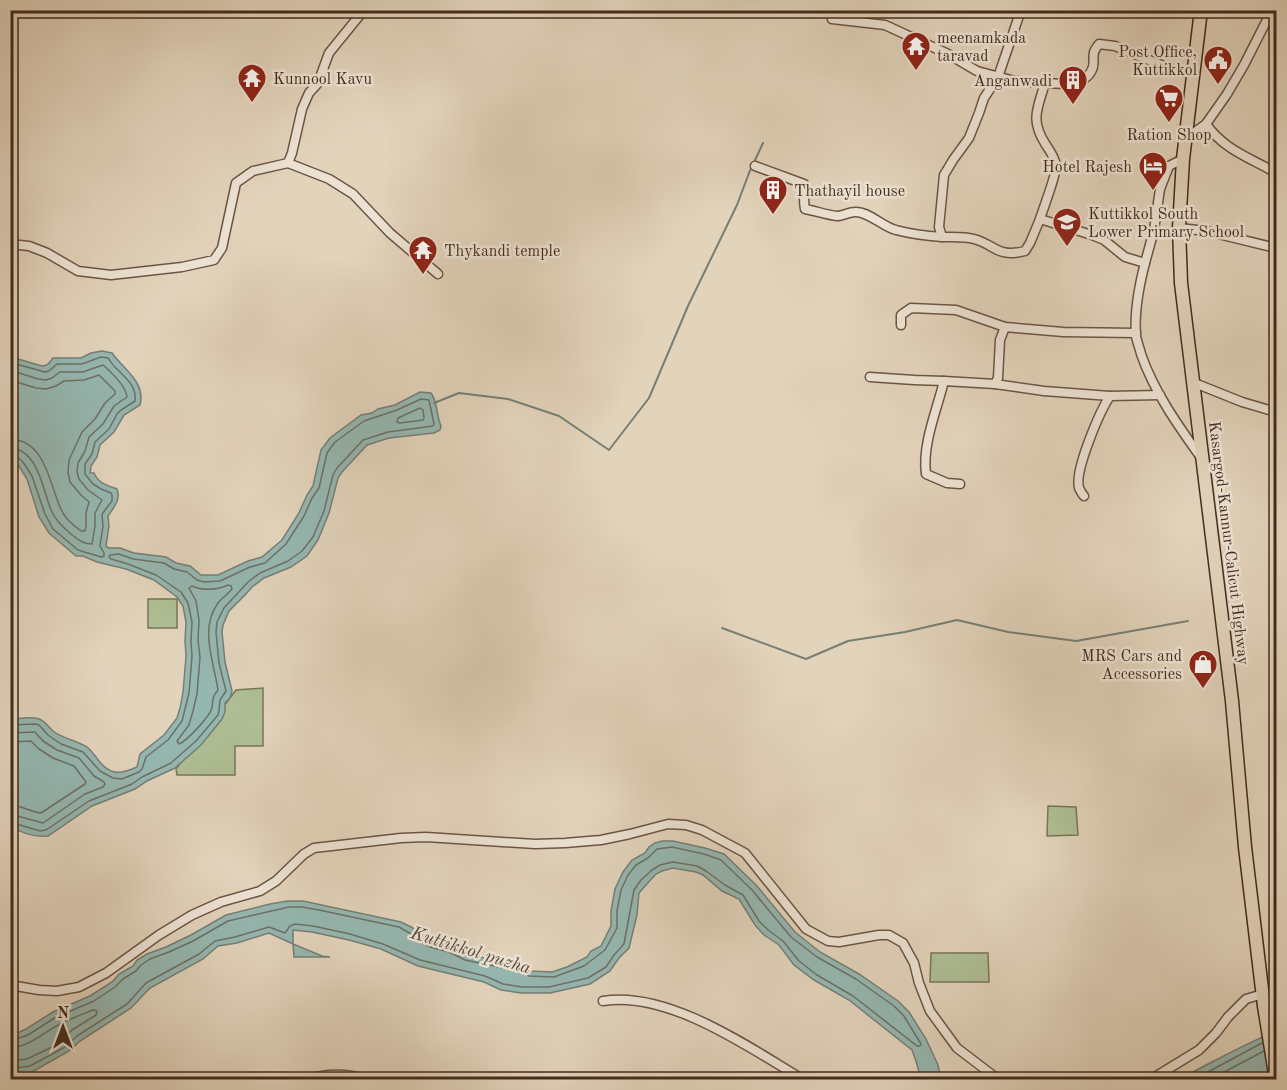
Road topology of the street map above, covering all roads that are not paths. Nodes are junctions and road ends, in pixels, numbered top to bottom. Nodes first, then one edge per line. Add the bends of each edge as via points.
1 (364, 10) edge
2 (832, 10) edge
3 (1022, 10) edge
4 (1201, 10) edge
5 (1272, 10) edge
6 (1193, 75) junction
7 (998, 77) junction
8 (1045, 83) junction
9 (1206, 124) junction
10 (1185, 139) junction
11 (1183, 159) junction
12 (288, 163) junction
13 (755, 166) dead end
14 (1276, 173) edge
15 (1040, 219) junction
16 (1179, 228) junction
17 (942, 237) junction
18 (10, 244) edge
19 (1276, 248) edge
20 (1145, 263) junction
21 (438, 274) dead end
22 (901, 325) dead end
23 (1005, 327) junction
24 (1136, 333) junction
25 (870, 377) dead end
26 (944, 381) junction
27 (1192, 382) junction
28 (995, 384) junction
29 (1160, 395) junction
30 (1110, 396) junction
31 (1276, 412) edge
32 (1202, 459) junction
33 (960, 484) dead end
34 (1084, 496) dead end
35 (10, 985) edge
36 (1263, 1000) junction
37 (603, 1001) dead end
38 (305, 1080) edge
39 (368, 1080) edge
40 (804, 1080) edge
41 (999, 1080) edge
42 (1150, 1080) edge
43 (1276, 1080) edge

1 - 12 street via 329,53 318,83 309,93
2 - 7 street via 832,19 885,25
3 - 7 street
4 - 6 highway, Kasargod-Kannur-Calicut Highway
5 - 9 street via 1244,65
6 - 8 street via 1115,46 1099,44 1089,76 1065,84
6 - 10 highway, Kasargod-Kannur-Calicut Highway
7 - 8 street
7 - 17 street via 984,98 969,138 944,175 939,227
8 - 15 street via 1038,103 1037,131 1057,169
9 - 10 street
9 - 14 street via 1231,149
10 - 11 highway, Kasargod-Kannur-Calicut Highway
11 - 16 highway, Kasargod-Kannur-Calicut Highway
11 - 20 street via 1169,166 1160,189
12 - 18 street via 253,171 236,183 222,248 214,260 111,275 78,271 48,253
12 - 21 street via 329,179 353,194 390,233
13 - 17 street via 804,184 805,209 837,216 855,212 894,230
15 - 17 street via 1025,251 1016,254 1004,253 976,239
15 - 20 street via 1104,240 1125,257
16 - 19 street
16 - 27 highway, Kasargod-Kannur-Calicut Highway
20 - 24 street
22 - 23 street via 901,315 911,308 956,310
23 - 24 street
23 - 28 street
24 - 29 street via 1146,370
25 - 26 street
26 - 28 street
26 - 33 street via 926,454 926,474
27 - 31 street
27 - 32 highway, Kasargod-Kannur-Calicut Highway
28 - 30 street
29 - 30 street
29 - 32 street
30 - 34 street via 1078,479
32 - 36 highway, Kasargod-Kannur-Calicut Highway via 1233,701
35 - 41 street via 57,991 79,987 192,915 260,891 314,848 426,837 565,843 620,836 668,824 686,825 745,853 806,928 818,936 838,942 879,934 903,943 930,1011 957,1048
36 - 42 street via 1246,999 1198,1050
36 - 43 highway, Kasargod-Kannur-Calicut Highway
37 - 40 street via 646,1002 705,1022
38 - 39 street via 333,1075

